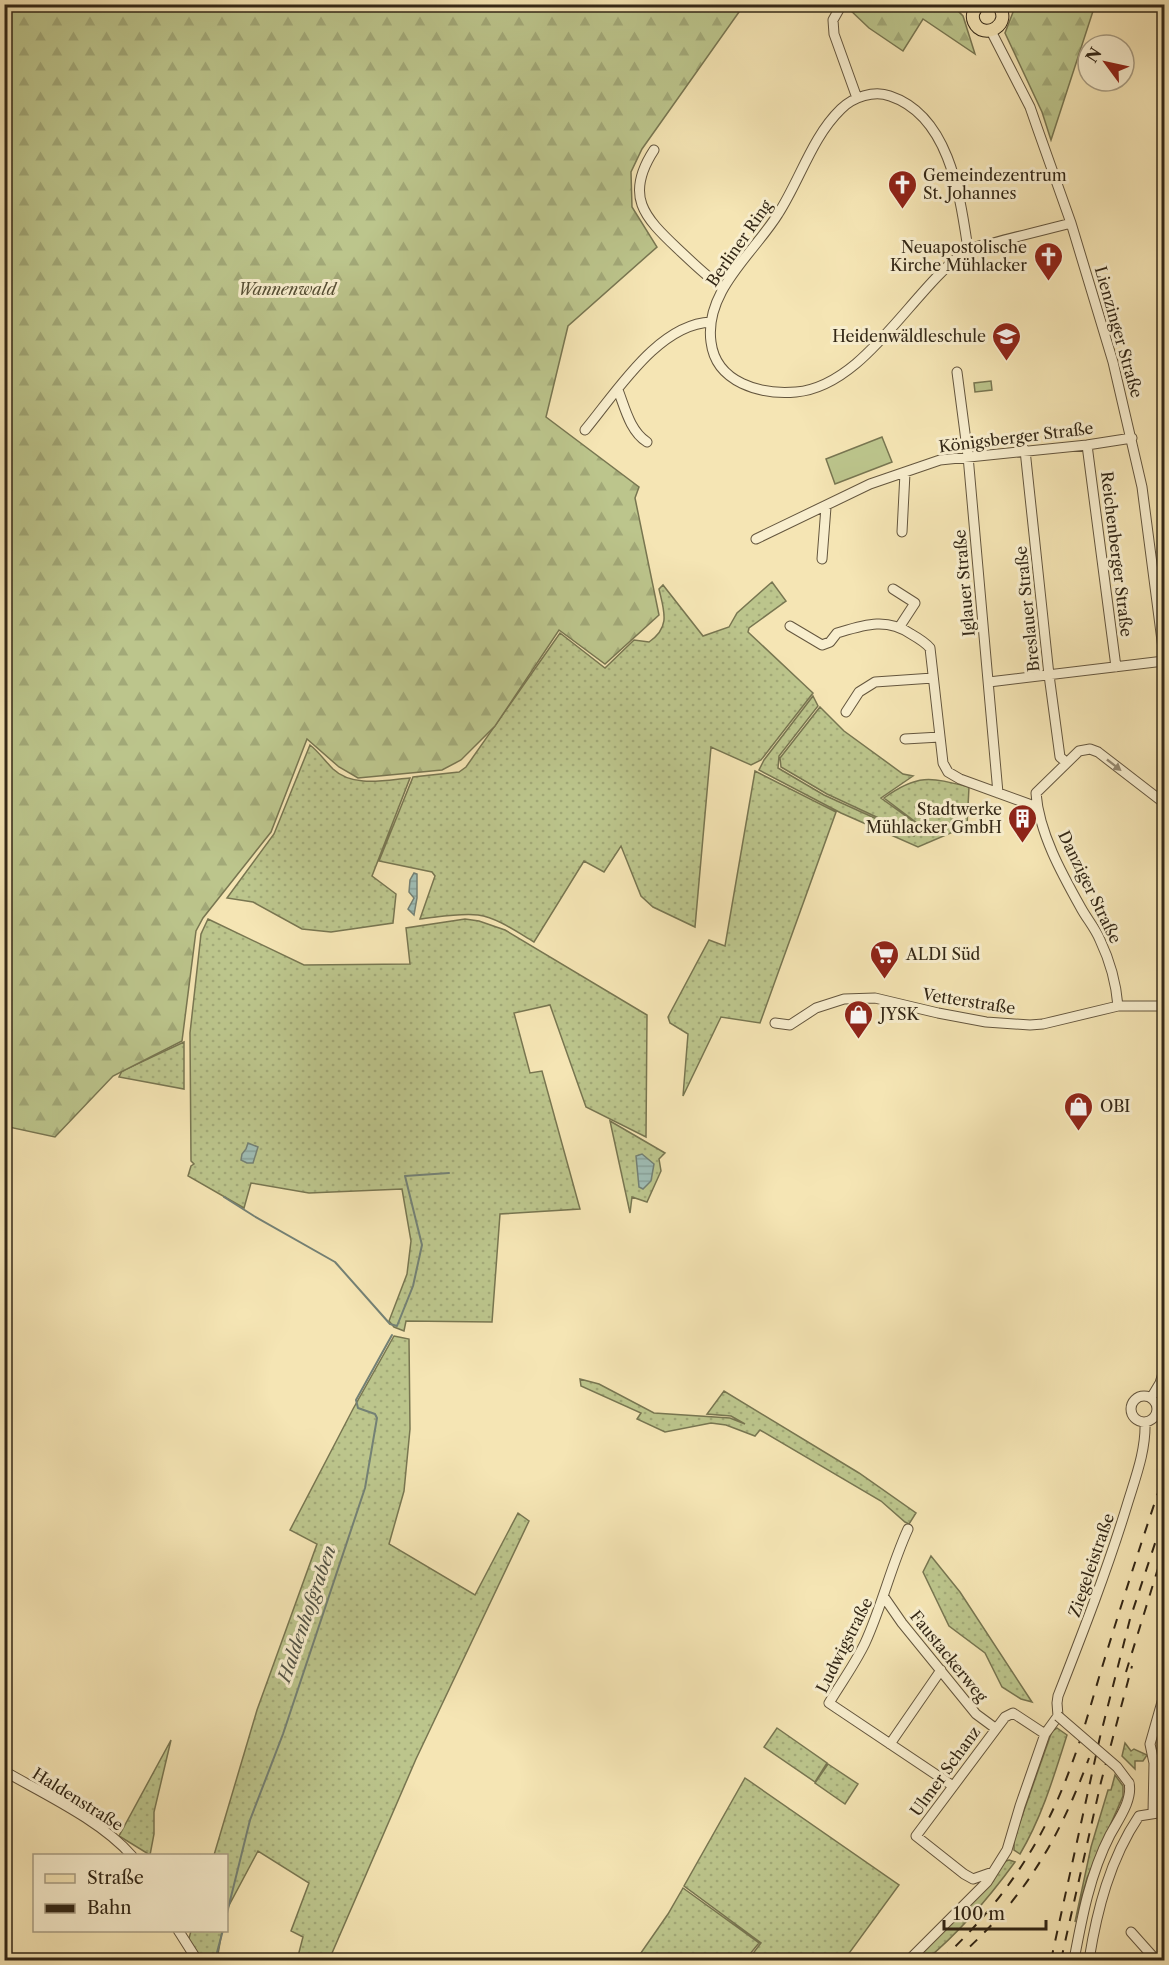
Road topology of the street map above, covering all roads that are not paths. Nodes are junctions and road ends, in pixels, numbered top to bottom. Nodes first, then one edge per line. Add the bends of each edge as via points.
1 (842, 4) edge
2 (997, 4) edge
3 (975, 6) edge
4 (991, 31) junction
5 (857, 98) junction
6 (654, 150) dead end
7 (1071, 223) junction
8 (968, 249) junction
9 (723, 288) junction
10 (711, 322) junction
11 (957, 372) dead end
12 (618, 390) junction
13 (585, 430) dead end
14 (1132, 438) junction
15 (647, 442) dead end
16 (1087, 445) junction
17 (1025, 450) junction
18 (968, 456) junction
19 (905, 473) junction
20 (826, 507) junction
21 (902, 532) dead end
22 (756, 539) dead end
23 (822, 559) dead end
24 (893, 589) dead end
25 (790, 626) dead end
26 (900, 626) junction
27 (1164, 658) edge
28 (1116, 667) junction
29 (1049, 675) junction
30 (933, 678) junction
31 (989, 682) junction
32 (846, 712) dead end
33 (940, 737) junction
34 (905, 739) dead end
35 (1066, 762) junction
36 (998, 792) junction
37 (1036, 793) junction
38 (1013, 798) junction
39 (1164, 803) edge
40 (1037, 807) junction
41 (1118, 1006) junction
42 (1164, 1006) edge
43 (775, 1023) dead end
44 (1164, 1371) edge
45 (1151, 1398) junction
46 (1145, 1422) junction
47 (908, 1528) dead end
48 (884, 1597) junction
49 (941, 1670) junction
50 (1164, 1702) edge
51 (1058, 1716) junction
52 (995, 1728) junction
53 (1045, 1734) junction
54 (890, 1744) junction
55 (4, 1771) edge
56 (953, 1786) junction
57 (1164, 1812) edge
58 (1153, 1813) junction
59 (130, 1854) edge
60 (993, 1872) junction
61 (179, 1932) edge
62 (1131, 1932) dead end
63 (197, 1960) edge
64 (909, 1960) edge
65 (1074, 1960) edge
66 (1089, 1960) edge
67 (1156, 1960) edge

1 - 5 street via 832,25
2 - 4 main road via 1002,22
3 - 4 main road via 976,25
4 - 7 street, Lienzinger Straße via 1030,107
5 - 8 street via 893,96 925,120 954,173
5 - 9 street, Berliner Ring via 825,127 775,219
6 - 9 street via 640,181 642,208 658,230
7 - 8 street, Berliner Ring
7 - 14 street, Lienzinger Straße via 1112,355
8 - 10 street, Berliner Ring via 858,361 835,379 812,389 775,393 737,381 715,355
9 - 10 street, Berliner Ring
10 - 12 street via 690,325 674,334 645,358
11 - 18 street, Iglauer Straße
12 - 13 street
12 - 15 street via 633,426
14 - 16 street, Königsberger Straße
14 - 27 street, Lienzinger Straße via 1144,498
16 - 17 street, Königsberger Straße
16 - 28 street, Reichenberger Straße
17 - 18 street, Königsberger Straße
17 - 29 street, Breslauer Straße
18 - 19 street, Königsberger Straße via 939,460
18 - 31 street, Iglauer Straße
19 - 20 street, Königsberger Straße via 870,484
19 - 21 street
20 - 22 street, Königsberger Straße
20 - 23 street
24 - 26 street via 915,603
25 - 26 street via 822,645 837,633 854,627 883,623
26 - 30 street via 930,648
27 - 28 street
28 - 29 street
29 - 31 street
29 - 35 street, Breslauer Straße via 1060,757
30 - 32 street via 874,682 859,693
30 - 33 street
31 - 36 street, Iglauer Straße
33 - 34 street
33 - 36 street via 948,772
35 - 37 street
35 -> 39 street via 1090,748
36 - 38 street
37 - 38 street
37 - 40 street, Danziger Straße
38 - 40 street
40 - 41 street, Danziger Straße via 1063,873 1109,961
41 - 42 street, Vetterstraße
41 - 43 street, Vetterstraße via 1030,1025 986,1022 875,998 844,999 816,1008 790,1025
44 - 45 street, Ziegeleistraße
45 - 46 street, Ziegeleistraße via 1157,1412
45 - 46 street, Ziegeleistraße via 1142,1396 1132,1404 1134,1417
46 - 51 street, Ziegeleistraße via 1145,1440 1134,1485 1057,1702
47 - 48 street, Ludwigstraße
48 - 49 street, Faustackerweg
48 - 54 street, Ludwigstraße via 864,1645 829,1703
49 - 52 street, Faustackerweg via 976,1713
49 - 54 street
50 - 58 street via 1150,1744 1155,1763
51 - 53 street, Ziegeleistraße
51 - 65 street, bridge via 1117,1767 1130,1788 1092,1879
52 - 53 street, Ulmer Schanz via 1013,1713
52 - 56 street, Ulmer Schanz
53 - 60 street, Ziegeleistraße via 1007,1850
54 - 56 street, Ludwigstraße
55 - 59 street, Haldenstraße via 95,1825
56 - 60 street, Ulmer Schanz via 916,1836 973,1879
57 - 58 street
58 - 66 street via 1137,1819 1107,1879
60 - 64 street, Ziegeleistraße
61 - 63 street
62 - 67 street

